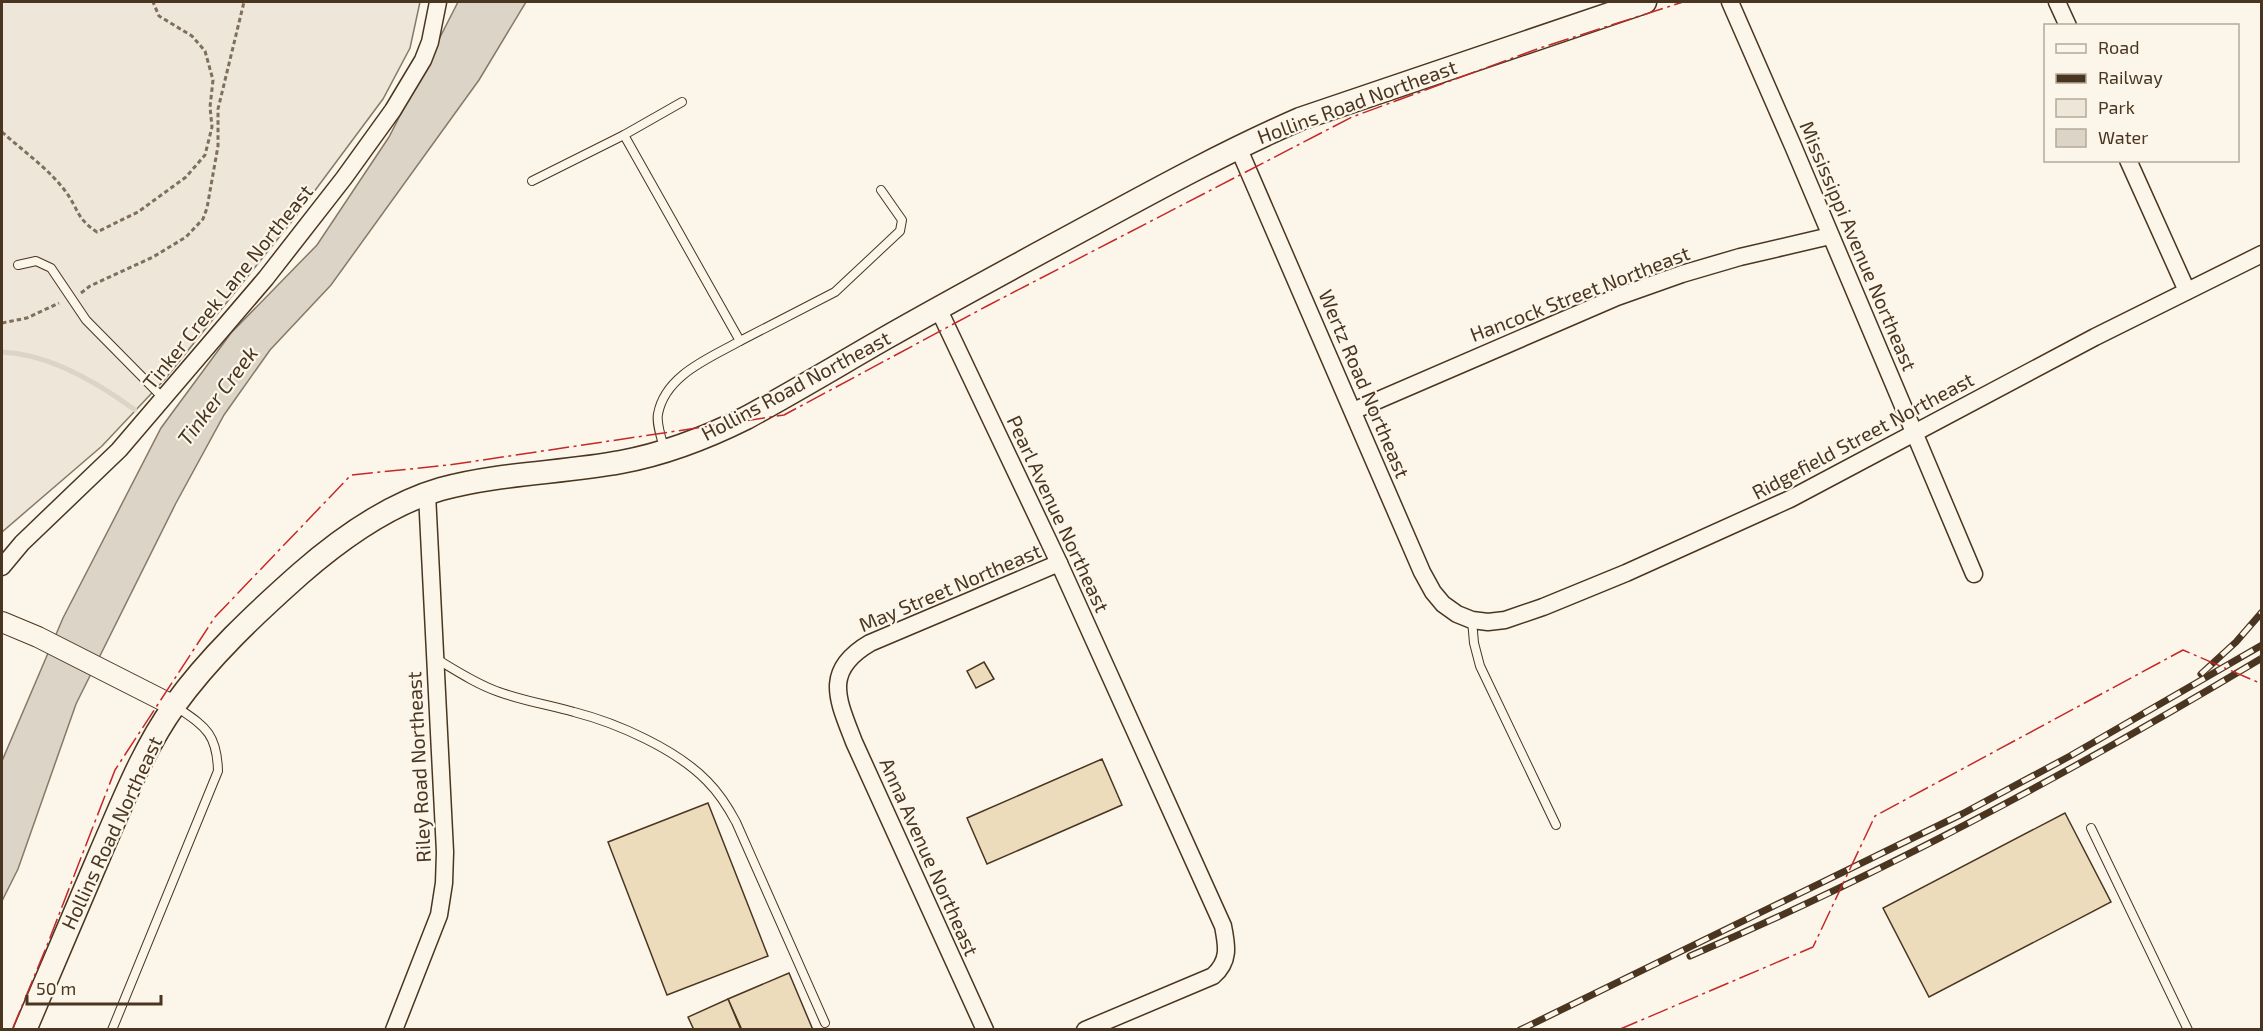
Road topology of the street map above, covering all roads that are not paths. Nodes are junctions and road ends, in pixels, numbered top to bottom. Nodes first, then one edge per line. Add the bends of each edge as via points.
1 (438, 2) edge
2 (1645, 2) edge
3 (1730, 2) edge
4 (2057, 2) edge
5 (2067, 24) edge
6 (682, 102) dead end
7 (624, 135) junction
8 (1238, 147) junction
9 (2129, 162) edge
10 (532, 181) dead end
11 (881, 190) dead end
12 (1830, 236) junction
13 (2262, 254) edge
14 (18, 265) dead end
15 (2187, 291) junction
16 (938, 308) junction
17 (740, 341) junction
18 (164, 399) junction
19 (1353, 411) junction
20 (1915, 433) junction
21 (665, 451) junction
22 (427, 494) junction
23 (1059, 563) junction
24 (2, 567) edge
25 (1974, 574) dead end
26 (1472, 620) junction
27 (2, 622) edge
28 (434, 657) junction
29 (174, 706) junction
30 (857, 748) joint
31 (1556, 825) dead end
32 (2091, 828) dead end
33 (825, 1023) dead end
34 (25, 1029) edge
35 (112, 1029) edge
36 (393, 1029) edge
37 (985, 1029) edge
38 (1085, 1029) edge
39 (2188, 1029) edge

1 - 18 street, Tinker Creek Lane Northeast via 423,60 393,110 266,278
2 - 8 main road, Hollins Road Northeast via 1300,119
3 - 12 street, Mississippi Avenue Northeast
4 - 5 street
6 - 7 lane
7 - 10 lane
7 - 17 lane
8 - 16 main road, Hollins Road Northeast
8 - 19 street, Wertz Road Northeast
9 - 15 street
11 - 17 lane via 902,220 900,231 836,292
12 - 19 street, Hancock Street Northeast via 1740,257 1617,297
12 - 20 street, Mississippi Avenue Northeast
13 - 15 street, Ridgefield Street Northeast
14 - 18 lane via 36,261 51,268 86,320
15 - 20 street, Ridgefield Street Northeast
16 - 21 main road, Hollins Road Northeast via 744,418
16 - 23 street, Pearl Avenue Northeast
17 - 21 lane via 692,368 665,392 657,416
18 - 24 street, Tinker Creek Lane Northeast via 119,450
19 - 26 street, Wertz Road Northeast via 1433,592 1443,604
20 - 25 street, Mississippi Avenue Northeast
20 - 26 street, Ridgefield Street Northeast via 1790,499 1626,573 1505,620
21 - 22 main road, Hollins Road Northeast via 618,463 480,481
22 - 28 street, Riley Road Northeast
22 - 29 main road, Hollins Road Northeast via 362,527 314,562 234,636
23 - 30 street, May Street Northeast via 870,643 849,657 840,672 838,699
23 - 38 street, Pearl Avenue Northeast via 1223,926 1227,946 1226,959 1213,976
26 - 31 lane via 1480,666
27 - 29 street
28 - 33 lane via 497,691 614,726 688,764 707,781 736,822
28 - 36 street, Riley Road Northeast via 446,852 444,883 439,915
29 - 34 main road, Hollins Road Northeast via 128,789
29 - 35 lane via 203,725 212,736 218,752 218,771
30 - 37 street, Anna Avenue Northeast
32 - 39 lane

